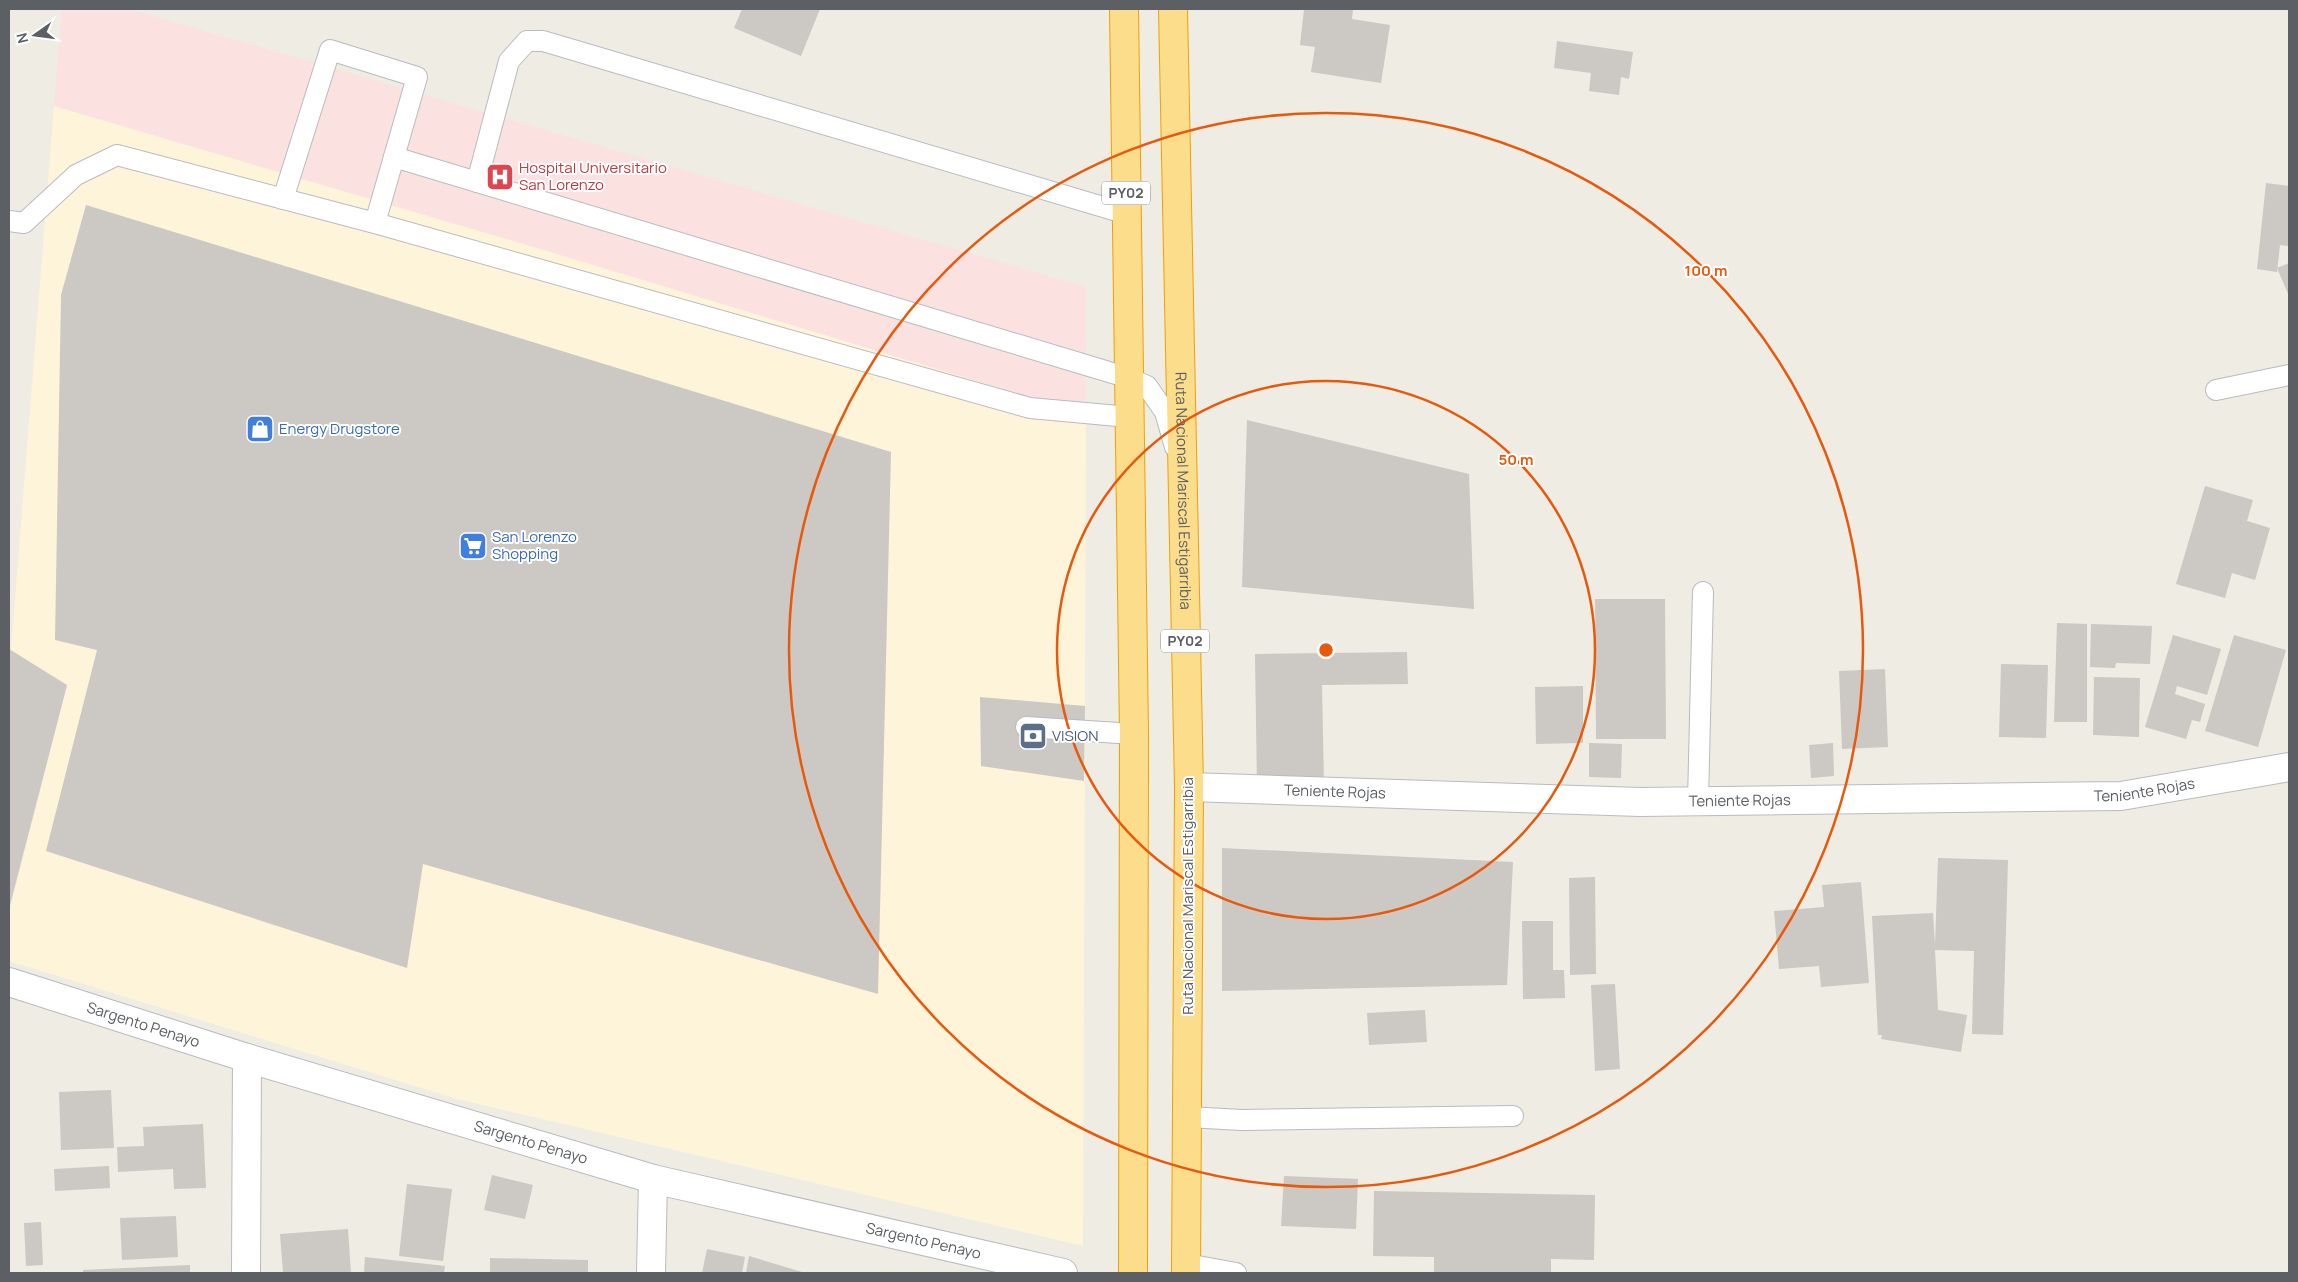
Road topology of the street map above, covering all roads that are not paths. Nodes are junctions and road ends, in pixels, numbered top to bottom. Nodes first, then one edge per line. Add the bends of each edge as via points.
1 (1124, 9) edge
2 (1173, 9) edge
3 (394, 156) junction
4 (477, 182) junction
5 (284, 199) junction
6 (1126, 214) junction
7 (9, 221) edge
8 (375, 223) junction
9 (2289, 376) edge
10 (1129, 378) junction
11 (2216, 390) dead end
12 (1129, 417) junction
13 (1181, 468) junction
14 (1703, 592) dead end
15 (1026, 727) dead end
16 (1134, 734) junction
17 (2289, 767) edge
18 (1189, 787) junction
19 (1698, 802) junction
20 (9, 982) edge
21 (247, 1058) junction
22 (1513, 1116) dead end
23 (1187, 1117) junction
24 (653, 1178) junction
25 (1186, 1269) edge
26 (246, 1273) edge
27 (651, 1273) edge
28 (1062, 1273) edge
29 (1133, 1273) edge
30 (1236, 1273) edge

1 - 6 highway, PY02
2 - 13 highway, Ruta Nacional Mariscal Estigarribia / PY02
3 - 4 lane
3 - 5 lane via 417,77 330,50
3 - 8 lane
4 - 6 lane via 509,60 527,41 543,41
4 - 10 lane
5 - 7 lane via 117,155 76,175 24,223
5 - 8 lane
6 - 10 highway, PY02
8 - 12 lane via 1030,408
9 - 11 lane
10 - 12 highway, PY02
10 - 13 lane via 1147,386 1165,412
12 - 16 highway, PY02
13 - 18 highway, Ruta Nacional Mariscal Estigarribia / PY02
14 - 19 lane
15 - 16 lane
16 - 29 highway, PY02
17 - 19 street, Teniente Rojas via 2121,796
18 - 19 street, Teniente Rojas
18 - 23 highway, Ruta Nacional Mariscal Estigarribia / PY02
20 - 21 street, Sargento Penayo
21 - 24 street, Sargento Penayo
21 - 26 street
22 - 23 lane via 1242,1120
23 - 25 highway, Ruta Nacional Mariscal Estigarribia / PY02
24 - 27 street
24 - 28 street, Sargento Penayo
25 - 30 lane

